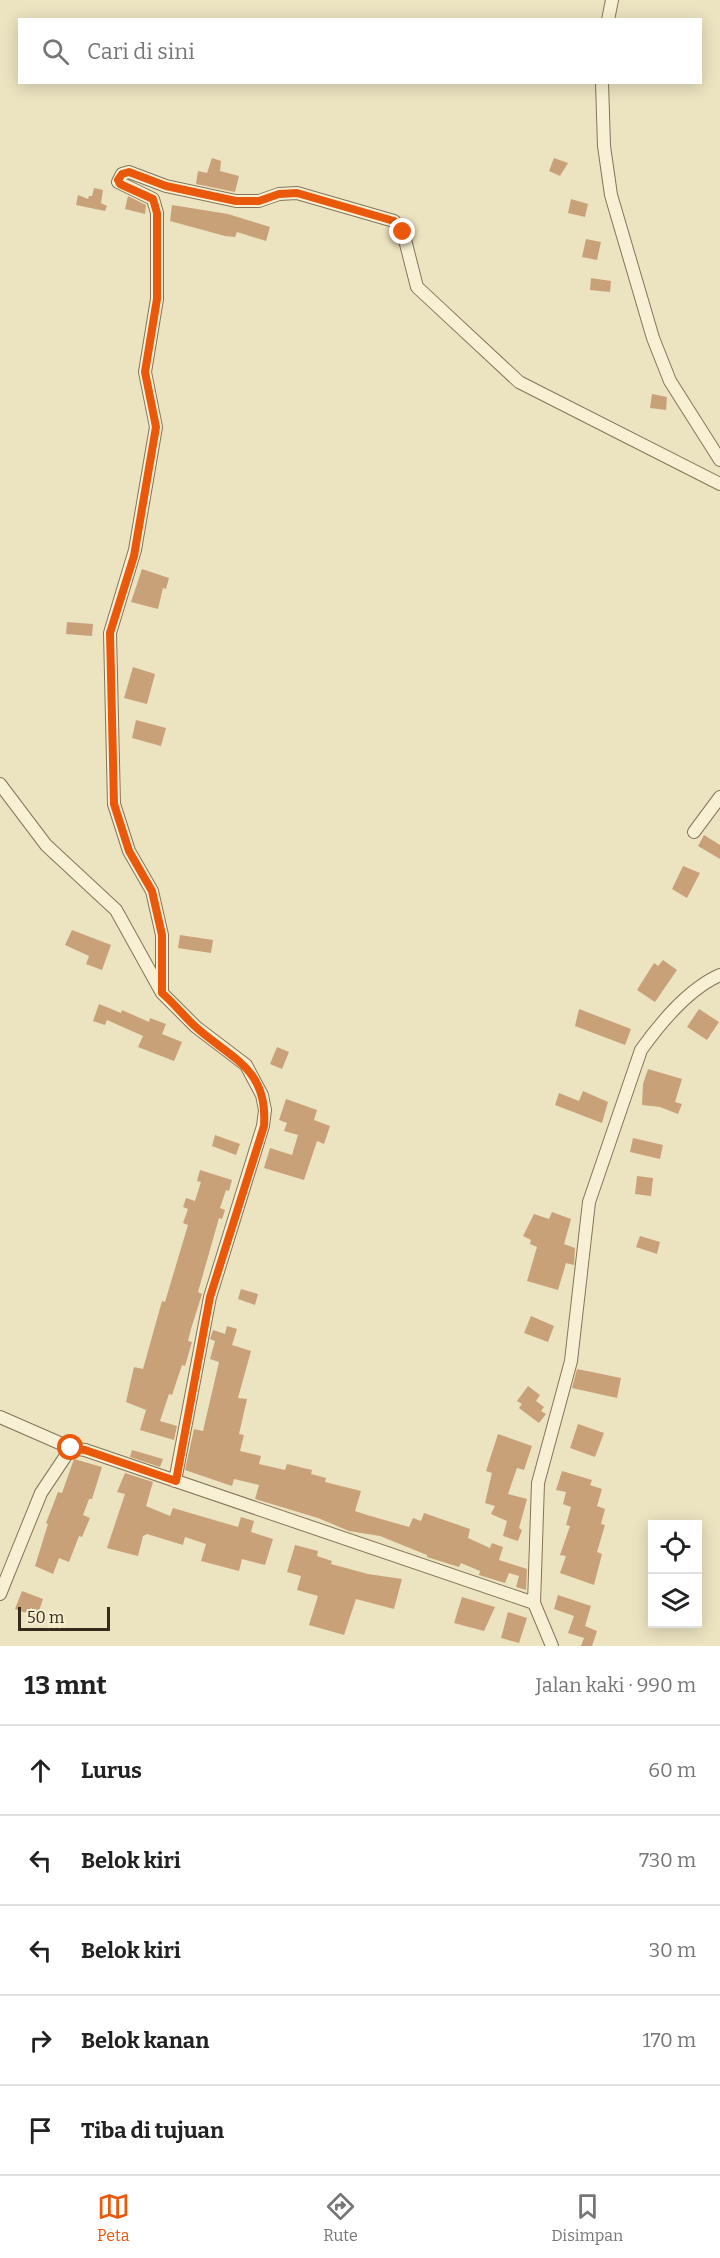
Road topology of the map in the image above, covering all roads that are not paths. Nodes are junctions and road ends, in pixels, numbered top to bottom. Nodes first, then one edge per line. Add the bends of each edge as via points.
1 (612, 0) edge
2 (608, 18) edge
3 (602, 84) edge
4 (720, 460) edge
5 (720, 484) edge
6 (0, 784) edge
7 (720, 797) edge
8 (694, 832) dead end
9 (720, 975) edge
10 (162, 993) junction
11 (0, 1417) edge
12 (71, 1448) junction
13 (176, 1481) junction
14 (0, 1594) edge
15 (534, 1603) junction
16 (552, 1646) edge

1 - 2 street
3 - 4 street via 604,146 611,195 653,338 670,381
5 - 10 street via 519,382 417,287 403,232 394,221 297,193 236,201 166,186 129,172 122,174 118,182 153,199 157,213 157,299 145,372 156,427 134,556 110,633 114,798 129,851 152,891 162,935
6 - 10 street via 46,845 116,910
7 - 8 street
9 - 15 street via 686,999 642,1050 589,1202 571,1360 538,1484
10 - 13 street via 196,1028 246,1065 255,1078 265,1110 264,1126 210,1297
11 - 12 street
12 - 13 street
12 - 14 street via 41,1493
13 - 15 street
15 - 16 street

